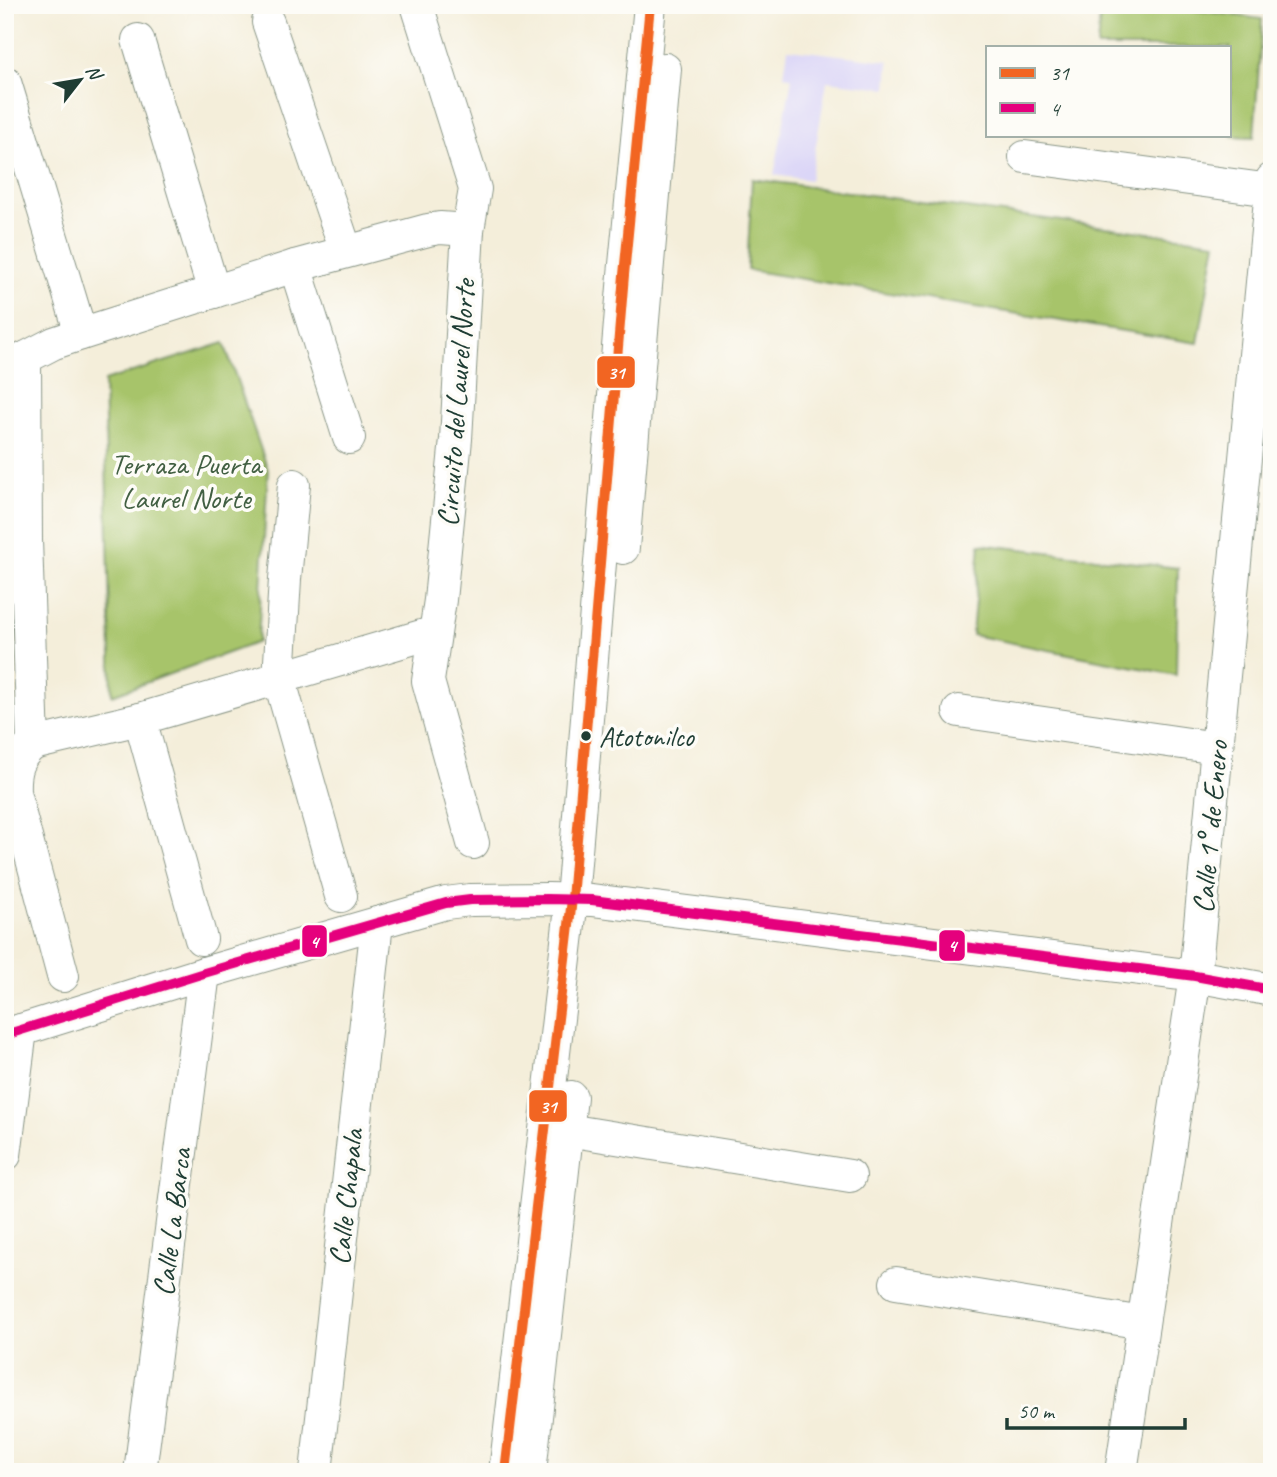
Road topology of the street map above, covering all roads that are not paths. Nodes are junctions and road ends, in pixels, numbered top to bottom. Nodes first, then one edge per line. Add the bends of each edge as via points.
1 (417, 5) edge
2 (649, 5) edge
3 (671, 5) edge
4 (268, 22) dead end
5 (138, 40) dead end
6 (5, 82) edge
7 (1025, 157) dead end
8 (1271, 184) edge
9 (468, 230) junction
10 (346, 251) junction
11 (295, 266) junction
12 (214, 292) junction
13 (81, 334) junction
14 (15, 354) edge
15 (349, 438) dead end
16 (294, 485) dead end
17 (16, 541) edge
18 (16, 572) edge
19 (435, 632) junction
20 (279, 678) junction
21 (959, 711) dead end
22 (140, 719) junction
23 (33, 744) junction
24 (1217, 748) junction
25 (473, 844) dead end
26 (341, 896) dead end
27 (582, 900) junction
28 (377, 923) junction
29 (201, 939) dead end
30 (204, 973) junction
31 (63, 976) dead end
32 (1195, 976) junction
33 (1272, 990) edge
34 (13, 1032) edge
35 (567, 1130) junction
36 (5, 1155) edge
37 (850, 1176) dead end
38 (896, 1283) dead end
39 (1143, 1323) junction
40 (140, 1472) edge
41 (316, 1472) edge
42 (505, 1472) edge
43 (530, 1472) edge
44 (1121, 1472) edge

1 - 9 street, Circuito del Laurel Norte via 475,189
2 - 27 street via 622,289
3 - 27 street
4 - 10 street
5 - 12 street
6 - 13 street
7 - 8 street
8 - 24 street, Calle 1° de Enero
9 - 10 street via 428,230
9 - 19 street, Circuito del Laurel Norte via 456,439
10 - 11 street
11 - 12 street
11 - 15 street
12 - 13 street
13 - 14 street
14 - 17 street
16 - 20 street
17 - 18 street
18 - 23 street
19 - 20 street
19 - 25 street, Circuito del Laurel Norte via 428,681
20 - 22 street
20 - 26 street
21 - 24 street
22 - 23 street
22 - 29 street
23 - 31 street via 16,764 14,792
24 - 32 street, Calle 1° de Enero
27 - 28 street via 470,900
27 - 32 street
27 - 35 street
27 - 42 street
28 - 30 street
28 - 41 street, Calle Chapala
30 - 34 street
30 - 40 street, Calle La Barca
32 - 33 street
32 - 39 street, Calle 1° de Enero
34 - 36 street
35 - 37 street
35 - 43 street
38 - 39 street
39 - 44 street, Calle 1° de Enero

